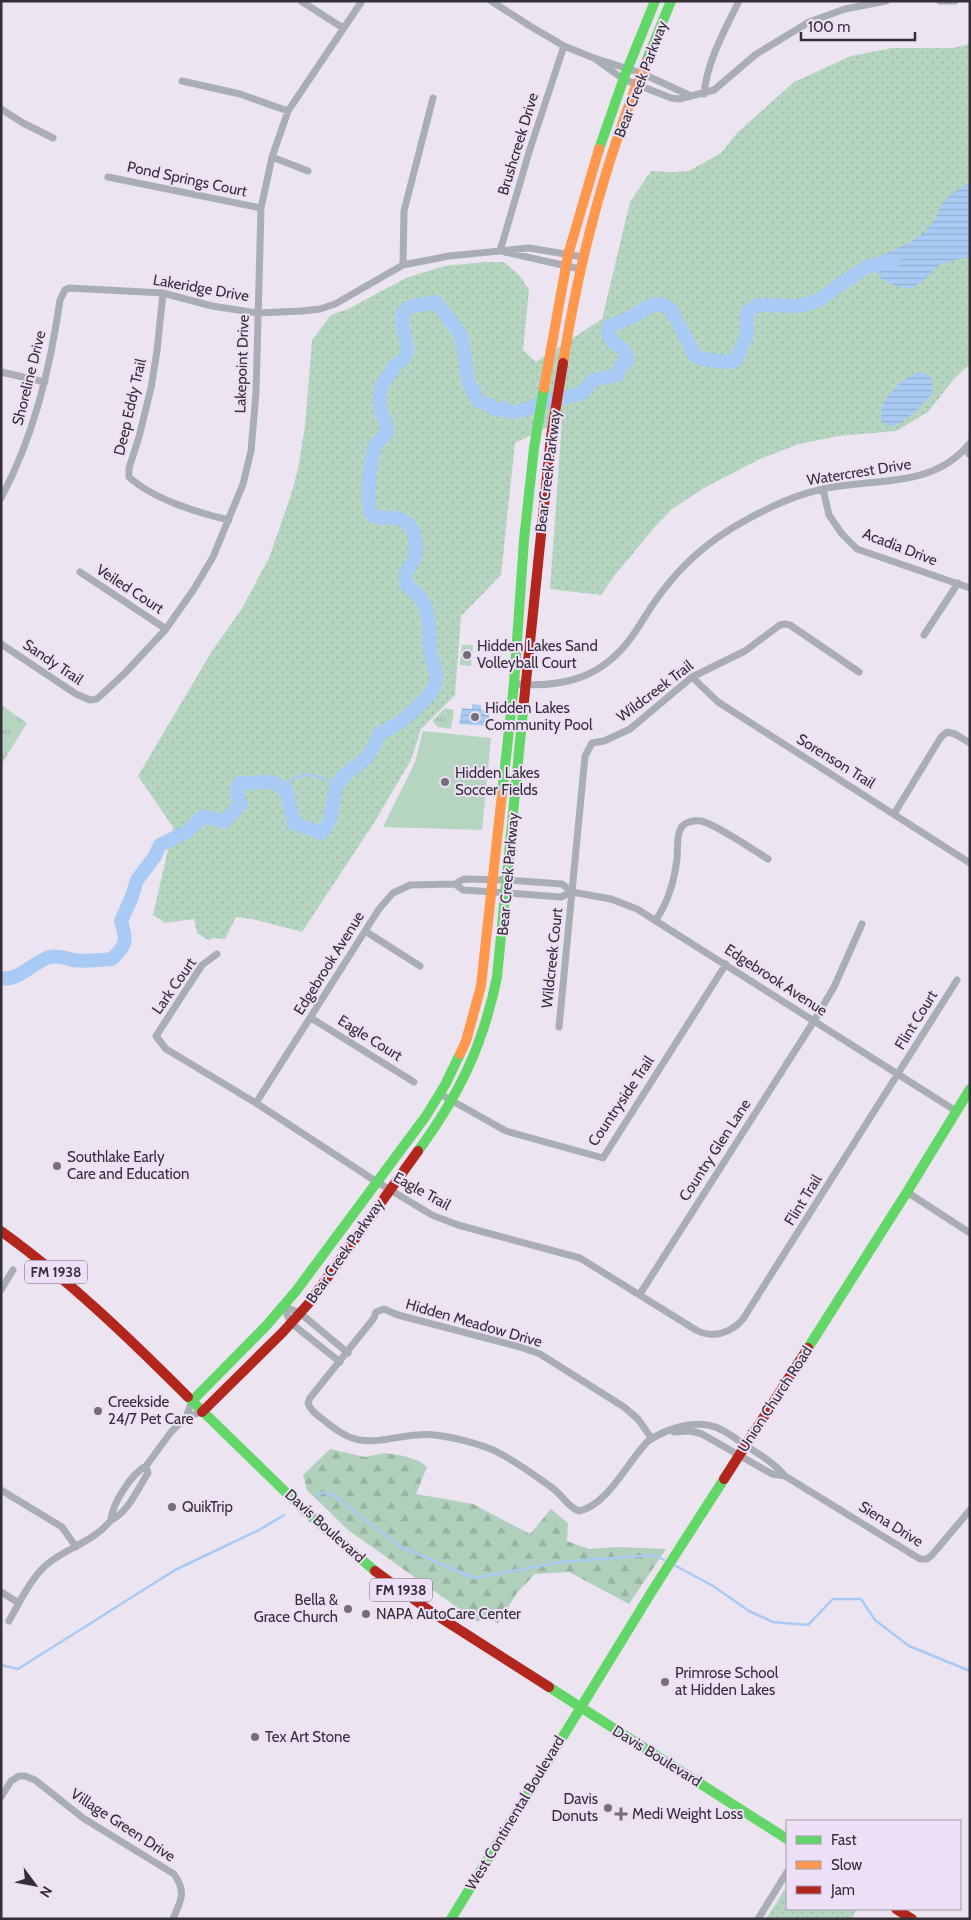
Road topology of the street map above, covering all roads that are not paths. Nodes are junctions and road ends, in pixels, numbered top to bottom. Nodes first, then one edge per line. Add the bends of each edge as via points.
1 (301, 1) edge
2 (362, 1) edge
3 (491, 1) edge
4 (655, 1) edge
5 (671, 1) edge
6 (739, 1) edge
7 (886, 1) edge
8 (940, 1) edge
9 (955, 1) edge
10 (343, 28) junction
11 (564, 46) junction
12 (594, 58) junction
13 (627, 68) junction
14 (641, 74) junction
15 (623, 79) junction
16 (182, 81) dead end
17 (636, 85) junction
18 (704, 94) junction
19 (689, 96) junction
20 (433, 98) dead end
21 (1, 108) edge
22 (288, 111) junction
23 (53, 138) dead end
24 (272, 157) junction
25 (308, 170) dead end
26 (108, 177) dead end
27 (261, 208) junction
28 (500, 250) junction
29 (568, 255) junction
30 (583, 258) junction
31 (403, 265) junction
32 (566, 266) junction
33 (580, 269) junction
34 (65, 290) joint
35 (163, 294) junction
36 (258, 312) junction
37 (1, 372) edge
38 (45, 382) junction
39 (968, 449) edge
40 (823, 489) junction
41 (1, 498) edge
42 (229, 520) junction
43 (80, 572) dead end
44 (958, 583) junction
45 (970, 588) edge
46 (166, 629) junction
47 (924, 635) dead end
48 (1, 644) edge
49 (859, 672) dead end
50 (692, 677) junction
51 (514, 684) junction
52 (525, 685) junction
53 (90, 700) joint
54 (970, 743) edge
55 (894, 814) junction
56 (768, 859) dead end
57 (970, 863) edge
58 (494, 880) junction
59 (507, 880) junction
60 (455, 884) junction
61 (493, 892) junction
62 (572, 892) junction
63 (506, 893) junction
64 (656, 920) junction
65 (862, 924) dead end
66 (365, 931) junction
67 (217, 954) dead end
68 (726, 964) junction
69 (420, 966) dead end
70 (957, 980) dead end
71 (311, 1018) junction
72 (814, 1021) junction
73 (559, 1027) dead end
74 (156, 1036) joint
75 (898, 1074) junction
76 (414, 1082) dead end
77 (970, 1089) edge
78 (440, 1094) junction
79 (452, 1101) junction
80 (256, 1103) junction
81 (956, 1111) junction
82 (377, 1182) junction
83 (389, 1188) junction
84 (906, 1192) junction
85 (1, 1231) edge
86 (970, 1232) edge
87 (13, 1270) dead end
88 (1, 1290) edge
89 (640, 1294) junction
90 (283, 1306) junction
91 (300, 1313) junction
92 (291, 1323) junction
93 (724, 1333) joint
94 (348, 1353) junction
95 (340, 1362) junction
96 (192, 1401) junction
97 (202, 1412) junction
98 (186, 1416) junction
99 (660, 1434) junction
100 (652, 1439) junction
101 (746, 1445) junction
102 (739, 1455) junction
103 (785, 1476) junction
104 (1, 1490) edge
105 (970, 1510) edge
106 (76, 1547) junction
107 (1, 1592) edge
108 (19, 1603) junction
109 (9, 1621) dead end
110 (580, 1707) junction
111 (1, 1797) edge
112 (786, 1838) edge
113 (786, 1874) edge
114 (898, 1910) edge
115 (173, 1919) edge
116 (451, 1919) edge
117 (758, 1919) edge
118 (912, 1919) edge

1 - 10 street
2 - 10 street, Lakepoint Drive
3 - 11 street
4 - 13 main road, Bear Creek Parkway
5 - 14 main road, Bear Creek Parkway
6 - 18 street via 712,60
7 - 18 street via 845,9 809,22 774,41 722,85
8 - 9 street
10 - 22 street, Lakepoint Drive
11 - 12 street
11 - 28 street, Brushcreek Drive
12 - 13 street
12 - 15 street
13 - 14 street
13 - 15 main road, Bear Creek Parkway
14 - 17 main road, Bear Creek Parkway
14 - 19 street
15 - 17 street
15 - 29 main road, Bear Creek Parkway
16 - 22 street via 240,94
17 - 19 street via 671,98
17 - 30 main road, Bear Creek Parkway
18 - 19 street
20 - 31 street via 404,211
21 - 23 street
22 - 24 street, Lakepoint Drive
24 - 25 street
24 - 27 street, Lakepoint Drive
26 - 27 street, Pond Springs Court
27 - 36 street, Lakepoint Drive
28 - 29 street, Lakeridge Drive via 529,248
28 - 31 street, Lakeridge Drive
28 - 32 street, Lakeridge Drive
29 - 30 street, Lakeridge Drive
29 - 32 main road, Bear Creek Parkway
30 - 33 main road, Bear Creek Parkway
31 - 36 street, Lakeridge Drive via 335,304 320,309
32 - 33 street, Lakeridge Drive
32 - 51 main road, Bear Creek Parkway via 534,448
33 - 52 main road, Bear Creek Parkway via 551,437
34 - 35 street, Lakeridge Drive via 76,287
34 - 38 street, Shoreline Drive via 60,300
35 - 36 street, Lakeridge Drive via 212,306
35 - 42 street, Deep Eddy Trail via 157,351 129,476 169,500 201,514
36 - 42 street, Lakepoint Drive via 251,451
37 - 38 street
38 - 41 street, Shoreline Drive via 24,448
39 - 40 street, Watercrest Drive via 935,470 914,477
40 - 44 street, Acadia Drive via 829,514 856,549
40 - 52 street, Watercrest Drive via 766,509 726,531 665,587 623,647 595,671 567,682
42 - 46 street, Lakepoint Drive via 213,558
43 - 46 street, Veiled Court
44 - 45 street, Acadia Drive
44 - 47 street
46 - 53 street, Lakepoint Drive via 103,694
48 - 53 street, Sandy Trail
49 - 50 street, Wildcreek Trail via 785,624 745,651
50 - 55 street, Sorenson Trail via 718,702
50 - 62 street, Wildcreek Trail via 630,729 592,743 587,750
51 - 52 street, Watercrest Drive
51 - 58 main road, Bear Creek Parkway
52 - 59 main road, Bear Creek Parkway
54 - 55 street via 948,732 941,737
55 - 57 street, Sorenson Trail
56 - 64 street via 715,827 702,821 688,822 680,828 672,888
58 - 59 street, Edgebrook Avenue
58 - 60 street, Edgebrook Avenue via 464,879
58 - 61 main road, Bear Creek Parkway
59 - 62 street, Edgebrook Avenue via 562,884
59 - 63 main road, Bear Creek Parkway
60 - 61 street, Edgebrook Avenue via 463,890
60 - 66 street, Edgebrook Avenue via 410,885 393,893
61 - 63 street, Edgebrook Avenue
61 - 78 main road, Bear Creek Parkway via 485,966 477,1001 466,1041
62 - 63 street, Edgebrook Avenue via 561,897
62 - 64 street, Edgebrook Avenue via 618,901
62 - 73 street, Wildcreek Court
63 - 79 main road, Bear Creek Parkway via 490,1012 475,1055
64 - 68 street, Edgebrook Avenue
65 - 72 street, Country Glen Lane via 834,987
66 - 69 street
66 - 71 street, Edgebrook Avenue
67 - 74 street, Lark Court via 202,965
68 - 72 street, Edgebrook Avenue
68 - 79 street, Countryside Trail via 603,1158 512,1133
70 - 75 street, Flint Court
71 - 76 street, Eagle Court
71 - 80 street, Edgebrook Avenue
72 - 75 street, Edgebrook Avenue
72 - 89 street, Country Glen Lane
74 - 80 street, Eagle Trail via 166,1049
75 - 81 street, Edgebrook Avenue
75 - 93 street, Flint Trail via 743,1319
77 - 81 main road, Union Church Road
78 - 79 street, Countryside Trail
78 - 82 main road, Bear Creek Parkway
79 - 83 main road, Bear Creek Parkway
80 - 82 street, Eagle Trail
81 - 84 main road, Union Church Road
82 - 83 street, Eagle Trail
82 - 90 main road, Bear Creek Parkway
83 - 89 street, Eagle Trail via 444,1221 580,1258
83 - 91 main road, Bear Creek Parkway
84 - 86 street
84 - 101 main road, Union Church Road
85 - 96 main road, Davis Boulevard / FM 1938 via 108,1317
87 - 88 street
89 - 93 street, Eagle Trail via 700,1332
90 - 91 street
90 - 92 street
90 - 96 main road, Bear Creek Parkway
91 - 92 main road, Bear Creek Parkway
91 - 94 street
92 - 95 street
92 - 97 main road, Bear Creek Parkway
94 - 95 street, Hidden Meadow Drive
94 - 100 street, Hidden Meadow Drive via 376,1312 382,1309 520,1347 549,1360 624,1407 638,1419
95 - 100 street, Hidden Meadow Drive via 308,1403 311,1409 342,1433 370,1441 429,1434 493,1450 552,1487 579,1511 590,1508 607,1492 641,1448
96 - 97 main road, Davis Boulevard / FM 1938
96 - 98 street, Bear Creek Parkway
97 - 98 street
97 - 110 main road, Davis Boulevard / FM 1938 via 364,1562 419,1604
98 - 106 street, Bear Creek Parkway via 146,1466 137,1471 112,1512 111,1520 100,1532
99 - 100 street
99 - 101 street, Siena Drive via 684,1426 712,1426
99 - 102 street, Siena Drive via 696,1433
101 - 102 main road, Union Church Road
101 - 103 street, Siena Drive via 775,1464
102 - 103 street, Siena Drive via 772,1474
102 - 110 main road, Union Church Road
103 - 105 street, Siena Drive via 920,1559 932,1555
104 - 106 street via 62,1528
106 - 108 street, Bear Creek Parkway via 45,1566
107 - 108 street
108 - 109 street, Bear Creek Parkway
110 - 112 main road, Davis Boulevard / FM 1938
110 - 116 main road, West Continental Boulevard
111 - 115 street, Village Green Drive via 11,1781 19,1776 35,1780 83,1818 174,1874 182,1885 183,1894
113 - 117 street
114 - 118 main road

